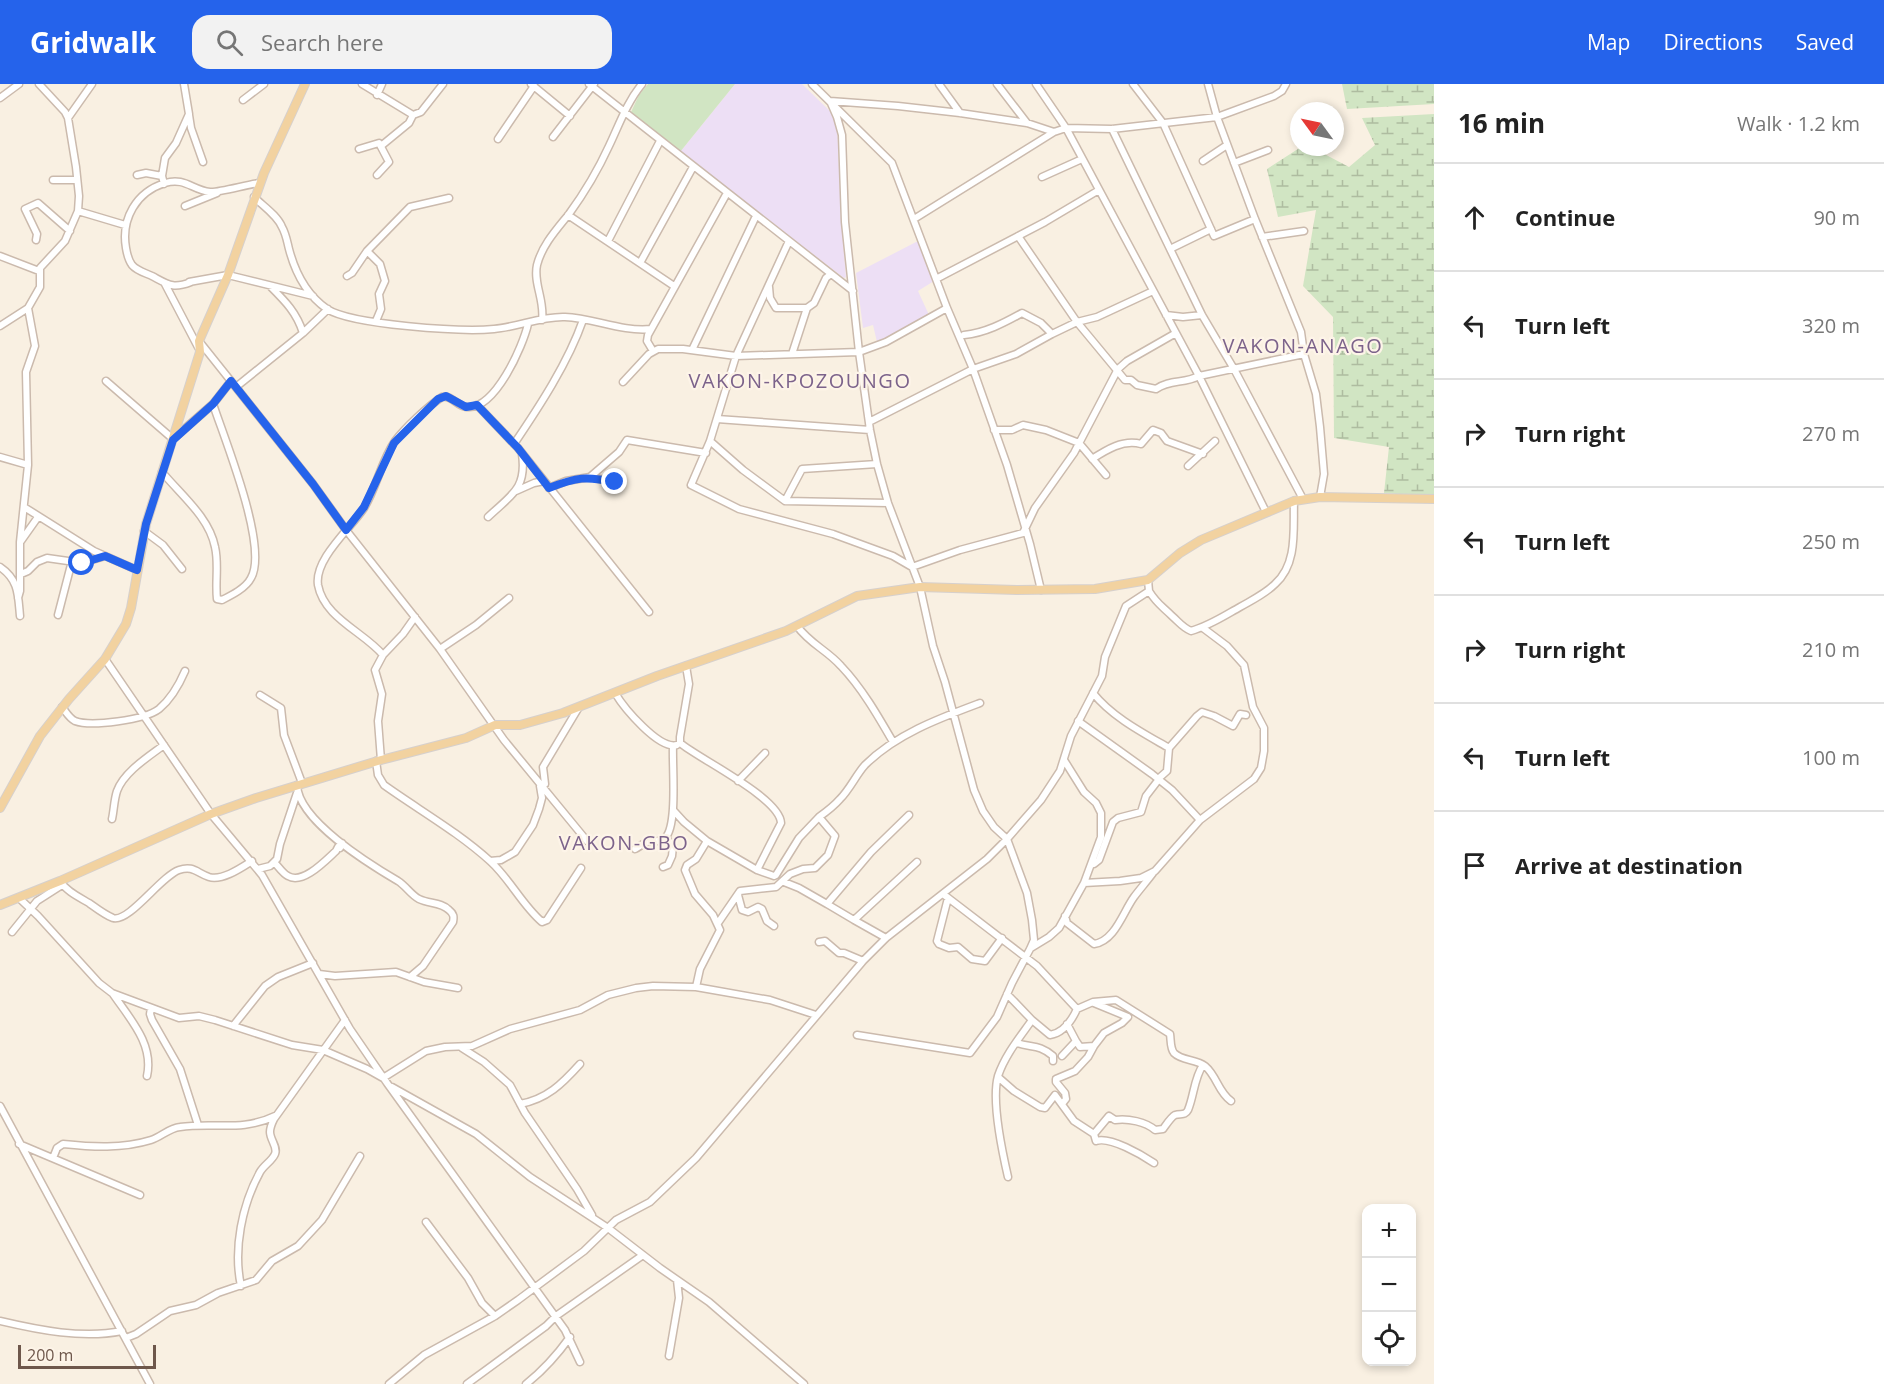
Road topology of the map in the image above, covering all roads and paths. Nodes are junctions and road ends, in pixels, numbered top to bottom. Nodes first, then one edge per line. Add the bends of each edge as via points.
1 (19, 84) edge
2 (39, 84) edge
3 (92, 84) edge
4 (183, 84) edge
5 (264, 84) edge
6 (305, 84) edge
7 (362, 84) edge
8 (382, 84) edge
9 (443, 84) edge
10 (642, 84) edge
11 (812, 84) edge
12 (939, 84) edge
13 (997, 84) edge
14 (1036, 84) edge
15 (1133, 84) edge
16 (1208, 84) edge
17 (1286, 84) edge
18 (532, 85) edge
19 (592, 85) edge
20 (377, 94) junction
21 (0, 98) edge
22 (243, 100) dead end
23 (830, 101) junction
24 (624, 113) junction
25 (189, 114) junction
26 (960, 114) junction
27 (413, 115) junction
28 (570, 116) junction
29 (68, 117) junction
30 (1217, 117) junction
31 (1027, 123) junction
32 (1163, 123) junction
33 (1066, 128) junction
34 (1112, 129) junction
35 (1054, 132) junction
36 (553, 137) dead end
37 (498, 139) dead end
38 (660, 141) junction
39 (381, 146) junction
40 (1227, 146) junction
41 (359, 149) dead end
42 (1268, 150) dead end
43 (1082, 159) junction
44 (1203, 161) dead end
45 (203, 162) dead end
46 (1234, 163) junction
47 (693, 167) junction
48 (138, 175) dead end
49 (377, 175) dead end
50 (162, 176) junction
51 (1042, 177) dead end
52 (53, 180) dead end
53 (78, 180) junction
54 (260, 183) junction
55 (164, 184) junction
56 (231, 187) junction
57 (1099, 190) junction
58 (727, 193) junction
59 (254, 197) junction
60 (449, 198) dead end
61 (185, 206) dead end
62 (78, 211) junction
63 (568, 214) junction
64 (756, 216) junction
65 (914, 219) junction
66 (1255, 219) junction
67 (125, 225) junction
68 (1210, 229) junction
69 (70, 231) junction
70 (1304, 231) dead end
71 (1018, 236) junction
72 (1262, 237) junction
73 (36, 240) dead end
74 (608, 241) junction
75 (789, 241) junction
76 (1170, 249) junction
77 (367, 251) junction
78 (0, 256) edge
79 (640, 263) junction
80 (39, 271) junction
81 (831, 274) junction
82 (228, 275) junction
83 (347, 276) dead end
84 (936, 279) junction
85 (164, 284) junction
86 (769, 285) junction
87 (674, 286) junction
88 (270, 287) junction
89 (853, 291) junction
90 (1153, 291) junction
91 (314, 296) junction
92 (28, 308) junction
93 (807, 308) junction
94 (947, 308) junction
95 (328, 309) junction
96 (1166, 315) junction
97 (1202, 315) junction
98 (542, 320) junction
99 (583, 320) junction
100 (376, 321) junction
101 (1077, 322) junction
102 (528, 324) junction
103 (0, 326) edge
104 (651, 329) junction
105 (303, 333) junction
106 (1176, 333) junction
107 (1052, 334) junction
108 (964, 335) dead end
109 (199, 341) junction
110 (692, 350) junction
111 (653, 351) junction
112 (200, 352) junction
113 (859, 352) junction
114 (792, 354) junction
115 (1304, 354) junction
116 (736, 356) junction
117 (973, 369) junction
118 (1234, 369) junction
119 (1117, 371) junction
120 (1199, 376) junction
121 (106, 381) dead end
122 (231, 381) junction
123 (623, 382) dead end
124 (236, 387) junction
125 (213, 404) junction
126 (477, 405) junction
127 (717, 419) junction
128 (869, 422) junction
129 (870, 430) junction
130 (994, 430) junction
131 (173, 440) junction
132 (710, 441) junction
133 (1215, 441) dead end
134 (1079, 443) junction
135 (514, 444) junction
136 (522, 453) junction
137 (706, 453) junction
138 (1203, 454) junction
139 (0, 457) edge
140 (1092, 459) junction
141 (877, 464) junction
142 (28, 465) junction
143 (1188, 466) dead end
144 (162, 472) junction
145 (1106, 476) dead end
146 (590, 477) junction
147 (544, 481) junction
148 (615, 482) dead end
149 (549, 488) junction
150 (515, 492) junction
151 (1320, 497) junction
152 (1434, 499) edge
153 (1298, 500) junction
154 (785, 501) junction
155 (888, 503) junction
156 (24, 507) junction
157 (1266, 512) junction
158 (38, 517) junction
159 (488, 518) dead end
160 (346, 530) junction
161 (1026, 530) junction
162 (144, 531) junction
163 (20, 542) junction
164 (105, 556) junction
165 (72, 561) junction
166 (0, 567) edge
167 (912, 567) junction
168 (182, 569) dead end
169 (137, 570) junction
170 (21, 574) junction
171 (1148, 580) junction
172 (920, 587) junction
173 (1041, 590) junction
174 (1149, 591) junction
175 (18, 598) junction
176 (509, 598) dead end
177 (649, 612) dead end
178 (58, 615) dead end
179 (20, 616) dead end
180 (416, 617) junction
181 (797, 626) junction
182 (1203, 628) junction
183 (440, 649) junction
184 (383, 655) junction
185 (105, 658) junction
186 (686, 666) junction
187 (185, 670) dead end
188 (615, 693) junction
189 (1093, 693) junction
190 (260, 696) dead end
191 (980, 703) dead end
192 (62, 707) junction
193 (579, 707) junction
194 (952, 714) junction
195 (143, 715) junction
196 (1246, 715) dead end
197 (1078, 721) junction
198 (495, 725) junction
199 (893, 742) junction
200 (164, 745) junction
201 (677, 745) junction
202 (1169, 748) junction
203 (765, 753) dead end
204 (379, 760) junction
205 (1064, 760) junction
206 (738, 781) junction
207 (1157, 781) junction
208 (540, 786) junction
209 (298, 787) junction
210 (0, 808) edge
211 (673, 810) junction
212 (211, 814) junction
213 (909, 815) dead end
214 (819, 817) junction
215 (112, 819) dead end
216 (1200, 820) junction
217 (666, 838) junction
218 (1007, 839) junction
219 (587, 841) dead end
220 (707, 841) junction
221 (342, 843) junction
222 (635, 849) dead end
223 (252, 861) junction
224 (490, 861) junction
225 (274, 862) junction
226 (917, 862) dead end
227 (663, 867) dead end
228 (1091, 867) junction
229 (258, 868) junction
230 (581, 868) dead end
231 (757, 870) junction
232 (1155, 871) junction
233 (784, 882) junction
234 (61, 883) junction
235 (1084, 883) junction
236 (738, 894) junction
237 (945, 896) junction
238 (19, 898) junction
239 (827, 904) junction
240 (0, 905) edge
241 (30, 909) junction
242 (1065, 915) junction
243 (854, 920) junction
244 (718, 923) junction
245 (774, 926) dead end
246 (12, 932) dead end
247 (886, 938) junction
248 (1002, 938) junction
249 (819, 942) dead end
250 (1030, 948) junction
251 (1026, 957) junction
252 (863, 961) junction
253 (313, 963) junction
254 (319, 974) junction
255 (410, 977) junction
256 (696, 987) junction
257 (458, 988) dead end
258 (112, 993) junction
259 (1007, 994) junction
260 (1093, 1002) junction
261 (151, 1008) junction
262 (1077, 1009) junction
263 (1138, 1014) junction
264 (816, 1015) junction
265 (1128, 1017) junction
266 (345, 1020) junction
267 (1032, 1020) junction
268 (1067, 1024) junction
269 (233, 1026) junction
270 (857, 1035) dead end
271 (1076, 1041) junction
272 (1017, 1043) junction
273 (1094, 1046) junction
274 (459, 1047) junction
275 (323, 1050) junction
276 (1062, 1056) dead end
277 (1053, 1061) dead end
278 (580, 1064) dead end
279 (1203, 1065) junction
280 (147, 1076) dead end
281 (998, 1077) junction
282 (385, 1080) junction
283 (1231, 1101) dead end
284 (520, 1104) junction
285 (1062, 1104) junction
286 (0, 1106) edge
287 (276, 1115) junction
288 (198, 1125) junction
289 (1094, 1134) junction
290 (19, 1143) junction
291 (360, 1156) dead end
292 (53, 1158) junction
293 (1155, 1163) dead end
294 (1008, 1177) dead end
295 (140, 1195) dead end
296 (594, 1218) junction
297 (426, 1222) dead end
298 (608, 1228) junction
299 (643, 1255) junction
300 (677, 1280) junction
301 (241, 1286) junction
302 (535, 1288) junction
303 (495, 1316) junction
304 (556, 1316) junction
305 (0, 1321) edge
306 (122, 1331) junction
307 (570, 1337) junction
308 (126, 1338) junction
309 (669, 1356) dead end
310 (580, 1362) dead end
311 (150, 1384) edge
312 (389, 1384) edge
313 (467, 1384) edge
314 (526, 1384) edge
315 (804, 1384) edge

1 - 21 street
2 - 29 street
3 - 29 street
4 - 25 street
5 - 22 street
6 - 54 main road
7 - 20 street
8 - 20 street
9 - 27 street via 421,112
10 - 24 street
11 - 23 street
12 - 26 street
13 - 31 street
14 - 33 street
15 - 32 street
16 - 30 street
17 - 30 street via 1274,96
18 - 28 street
18 - 37 street
19 - 24 street
19 - 28 street
20 - 27 street
23 - 26 street
23 - 65 street via 890,158
23 - 89 street via 842,135 844,211
24 - 38 street
24 - 63 street via 592,180
25 - 45 street
25 - 50 street via 165,158
26 - 31 street
27 - 39 street via 410,123
28 - 36 street
29 - 53 street
30 - 32 street
30 - 40 street
31 - 35 street
32 - 34 street
32 - 68 street
33 - 34 street
33 - 35 street
33 - 43 street
34 - 76 street
35 - 65 street
38 - 47 street
38 - 74 street
39 - 41 street via 379,143
39 - 49 street via 388,162
40 - 44 street
40 - 46 street
42 - 46 street
43 - 51 street
43 - 57 street
46 - 66 street
47 - 58 street
47 - 79 street
48 - 50 street
50 - 55 street
52 - 53 street
53 - 62 street
54 - 56 street
54 - 59 main road
55 - 56 street via 185,182 210,192
55 - 67 street via 142,197
56 - 61 street
57 - 71 street
57 - 90 street
58 - 64 street
58 - 87 street
59 - 82 main road
59 - 91 street via 281,225 296,272
60 - 77 street via 410,207
62 - 67 street
62 - 69 street
63 - 74 street
63 - 98 street via 537,267
64 - 75 street
64 - 110 street
65 - 84 street
66 - 68 street via 1214,236
66 - 72 street
67 - 85 street via 125,245 131,263
68 - 76 street
69 - 73 street via 38,203 25,209
69 - 80 street
70 - 72 street
71 - 84 street
71 - 101 street
72 - 115 street via 1293,309
74 - 79 street
75 - 81 street
75 - 86 street
76 - 97 street
77 - 83 street
77 - 100 street via 380,264 385,281
78 - 80 street
79 - 87 street
80 - 92 street via 40,287
81 - 89 street
81 - 93 street
82 - 85 street
82 - 88 street
82 - 109 main road
84 - 94 street
85 - 112 street
86 - 93 street via 776,308
86 - 116 street
87 - 104 street
88 - 91 street
88 - 105 street via 291,308
89 - 113 street
90 - 96 street
90 - 101 street
91 - 95 street
92 - 103 street
92 - 142 street via 35,346 26,378
93 - 114 street
94 - 113 street via 886,342
94 - 117 street
95 - 100 street
95 - 105 street
96 - 97 street
96 - 106 street
97 - 118 street
98 - 99 street
98 - 102 street
99 - 104 street
99 - 135 street via 540,404
100 - 102 street via 475,330
101 - 107 street
101 - 119 street
102 - 126 street via 508,373
104 - 111 street via 647,341
105 - 124 street
106 - 119 street
106 - 120 street
107 - 108 street via 1022,313
107 - 117 street via 1016,354
109 - 112 main road
109 - 122 street
110 - 111 street
110 - 116 street
111 - 123 street
112 - 131 main road
113 - 114 street
113 - 128 street
114 - 116 street
115 - 118 street
115 - 151 street via 1316,394 1320,427 1324,474
116 - 127 street
117 - 128 street
117 - 130 street
118 - 120 street
118 - 153 street
119 - 120 street via 1125,380 1156,389 1166,382 1183,382
119 - 134 street
120 - 157 street
121 - 131 street
122 - 124 street
122 - 125 street
124 - 160 street
125 - 131 street
125 - 144 street via 255,544 251,579 222,600 217,598 217,560 211,532
126 - 135 street
126 - 160 street via 466,407 442,397 401,433 364,507
127 - 129 street
127 - 132 street
128 - 129 street
129 - 141 street
130 - 134 street via 1031,426
130 - 161 street
131 - 144 main road
132 - 137 street
132 - 154 street
133 - 138 street
134 - 140 street
134 - 161 street via 1035,508
135 - 136 street
136 - 147 street
136 - 150 street via 524,476
137 - 146 street via 627,440
137 - 167 street via 692,485 739,509 833,534
138 - 140 street via 1167,441 1153,430 1141,444 1112,446
138 - 143 street
139 - 142 street
140 - 145 street
141 - 154 street via 802,470
141 - 155 street
142 - 156 street
144 - 162 main road
146 - 148 street
146 - 149 street
147 - 149 street
147 - 150 street
149 - 177 street
150 - 159 street
151 - 152 main road
151 - 153 main road
153 - 157 main road
153 - 182 street via 1292,555 1286,572 1265,592
154 - 155 street
155 - 167 street
156 - 158 street
156 - 163 street
157 - 171 main road via 1195,544
158 - 163 street
158 - 164 street
160 - 180 street
160 - 184 street via 321,566 318,585 343,621
161 - 167 street
161 - 173 street
162 - 168 street
162 - 169 main road
163 - 170 street
164 - 165 street via 82,563
164 - 169 street
165 - 170 street via 47,558
165 - 178 street
166 - 175 street via 13,579
167 - 172 street
169 - 185 main road via 126,624
170 - 175 street
171 - 173 main road via 1095,590
171 - 174 street
172 - 173 main road
172 - 181 main road via 857,596
172 - 194 street
174 - 182 street via 1158,605 1186,629
174 - 189 street via 1126,606
175 - 179 street
176 - 183 street
180 - 183 street
180 - 184 street
181 - 186 main road
181 - 199 street via 848,674
182 - 216 street via 1244,665 1253,707 1264,728 1264,751 1254,780
183 - 198 street
184 - 204 street via 375,670 382,694
185 - 192 main road
185 - 195 street
186 - 188 main road
186 - 201 street via 689,684
187 - 195 street via 162,706
188 - 193 main road
188 - 201 street via 653,736 664,744
189 - 197 street
189 - 202 street via 1124,721
190 - 209 street via 281,708
191 - 194 street
192 - 195 street via 77,722 101,724
192 - 210 main road via 26,758
193 - 198 main road via 520,725
193 - 208 street via 543,767 544,784
194 - 199 street
194 - 218 street via 983,811
195 - 200 street
196 - 202 street via 1239,714 1233,726 1202,712
197 - 205 street
197 - 207 street
198 - 204 main road via 466,738
198 - 208 street
199 - 214 street via 865,766 840,800
200 - 212 street
200 - 215 street via 121,782
201 - 206 street
201 - 211 street
202 - 207 street via 1167,771
203 - 206 street
204 - 209 main road
204 - 224 street via 378,775 384,785
205 - 218 street via 1054,782
205 - 228 street via 1101,813 1101,837
206 - 231 street via 776,808 780,817 781,823
207 - 216 street
207 - 228 street via 1141,812 1113,822 1099,860
208 - 219 street
208 - 224 street via 542,798 533,825 515,852
209 - 212 main road
209 - 221 street via 308,814
209 - 225 street
211 - 217 street
211 - 220 street
212 - 223 street
212 - 234 main road
213 - 239 street
214 - 231 street via 799,838 776,875
214 - 233 street via 835,836 828,855 815,868 790,874
216 - 232 street
217 - 222 street
217 - 227 street via 672,846 672,856 668,866
218 - 237 street
218 - 250 street via 1029,902 1034,940
220 - 231 street
220 - 244 street via 696,860 686,867 685,877
221 - 225 street via 309,874 296,878 288,877
221 - 255 street via 419,899 446,908 454,916 423,966
223 - 229 street
223 - 234 street via 212,878 193,868 176,871 119,918 112,918
224 - 230 street via 542,922
225 - 229 street
226 - 243 street
228 - 235 street
229 - 253 street
232 - 235 street via 1141,878
232 - 242 street via 1102,943 1094,944 1082,935 1067,923
233 - 236 street
233 - 239 street
234 - 238 main road
234 - 241 street
235 - 242 street
236 - 244 street
236 - 245 street via 742,910 748,912 758,907
237 - 247 street
237 - 248 street
237 - 248 street via 939,944 958,947 972,959 985,961
238 - 240 main road
238 - 241 street
239 - 243 street
241 - 246 street
241 - 258 street
242 - 250 street via 1059,928
243 - 247 street
244 - 256 street via 720,930 700,969
247 - 252 street
248 - 251 street
249 - 252 street via 825,941 839,953
250 - 251 street
251 - 259 street
251 - 262 street
252 - 264 street
253 - 254 street
253 - 269 street via 265,986
254 - 255 street via 386,972
254 - 266 street
255 - 257 street
256 - 264 street via 770,1000
256 - 274 street via 653,986 608,994 580,1010
258 - 261 street
258 - 280 street via 148,1050
259 - 267 street
259 - 270 street via 997,1017 970,1053
260 - 262 street
260 - 263 street via 1116,1000
260 - 265 street
261 - 269 street via 179,1018 199,1016
261 - 288 street via 152,1020 180,1069
262 - 268 street
263 - 265 street
263 - 279 street via 1170,1034 1175,1054
264 - 298 street via 696,1158 650,1202 622,1215
265 - 273 street via 1104,1033
266 - 275 street
266 - 282 street
267 - 268 street via 1050,1035 1061,1032
267 - 272 street
268 - 271 street
269 - 275 street via 292,1045
271 - 273 street via 1080,1047
271 - 276 street
272 - 277 street via 1036,1045 1053,1056
272 - 281 street
273 - 285 street via 1075,1071 1056,1079 1065,1093
274 - 282 street via 426,1051
274 - 284 street via 504,1079
275 - 282 street
275 - 287 street
278 - 284 street via 550,1093
279 - 283 street
279 - 289 street via 1187,1111 1173,1117 1163,1129 1155,1131 1135,1121 1109,1116
281 - 285 street via 1033,1104 1045,1108 1055,1095
281 - 294 street via 1000,1137
282 - 296 street via 411,1099 476,1134 530,1177
282 - 302 street
284 - 296 street
285 - 289 street via 1074,1121
286 - 290 street
287 - 288 street via 248,1126
287 - 301 street via 270,1133 276,1151 259,1174 241,1224
288 - 292 street via 176,1127 131,1146 63,1144
289 - 293 street via 1096,1141 1103,1139 1124,1146
290 - 292 street
290 - 306 street
291 - 301 street via 322,1220 298,1246 272,1261 256,1280
292 - 295 street
296 - 298 street
297 - 303 street via 468,1278 482,1304
298 - 299 street
298 - 302 street
299 - 300 street
299 - 304 street
300 - 309 street via 679,1298
300 - 315 street via 715,1306
301 - 308 street via 170,1311
302 - 303 street
302 - 304 street
303 - 312 street via 424,1355
304 - 307 street
304 - 313 street
305 - 306 street via 80,1333
306 - 308 street
307 - 310 street
307 - 314 street via 541,1373
308 - 311 street

